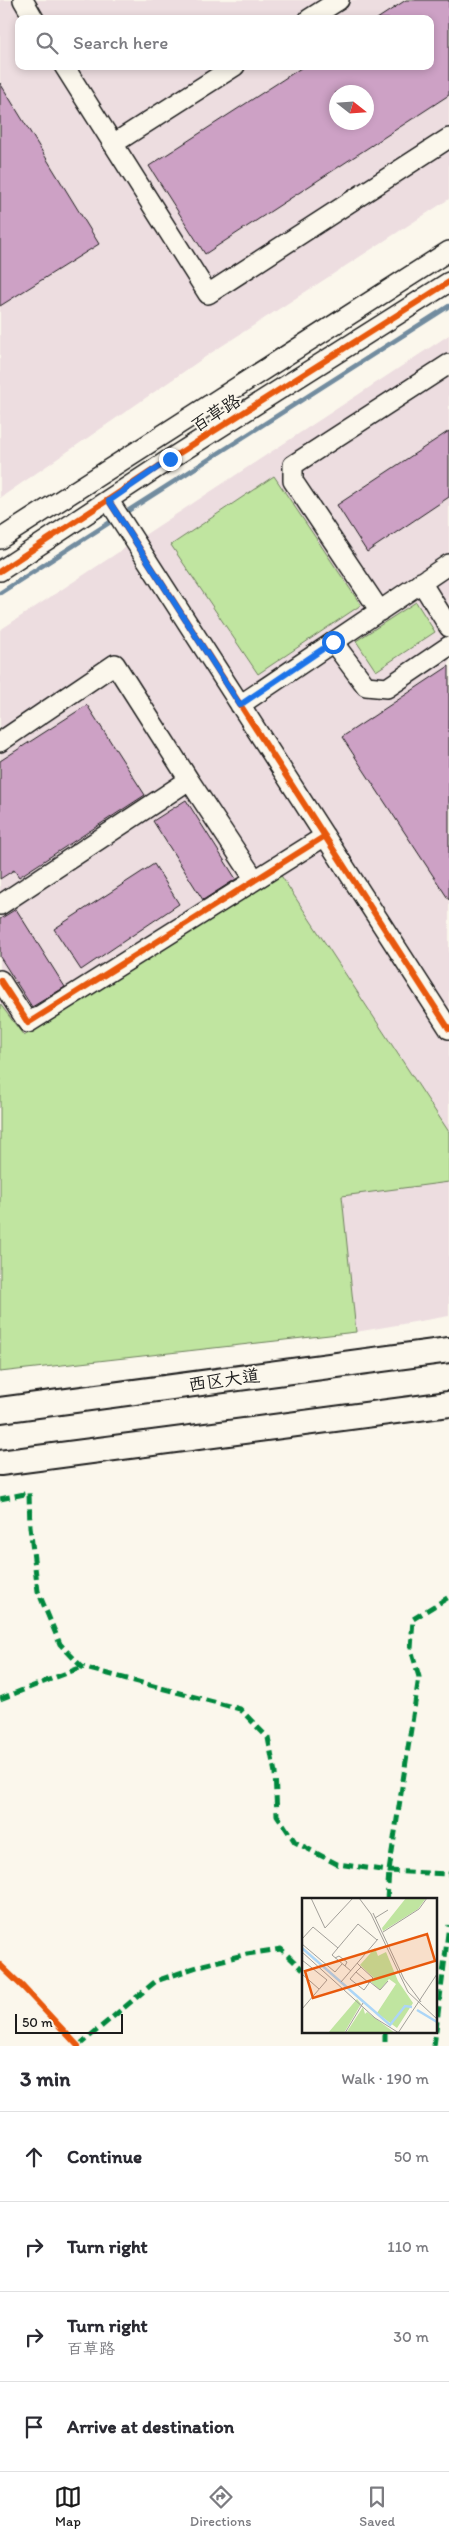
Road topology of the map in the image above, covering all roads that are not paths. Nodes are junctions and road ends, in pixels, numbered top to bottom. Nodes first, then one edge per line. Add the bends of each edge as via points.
1 (23, 0) edge
2 (339, 0) edge
3 (32, 15) edge
4 (316, 15) edge
5 (67, 70) edge
6 (229, 70) edge
7 (449, 138) edge
8 (113, 144) junction
9 (449, 251) edge
10 (449, 282) edge
11 (449, 364) edge
12 (115, 511) junction
13 (0, 539) edge
14 (449, 564) edge
15 (0, 571) edge
16 (421, 582) junction
17 (380, 611) junction
18 (449, 627) edge
19 (333, 642) junction
20 (449, 646) edge
21 (240, 705) junction
22 (1, 739) edge
23 (189, 780) junction
24 (325, 836) junction
25 (255, 880) junction
26 (0, 905) edge
27 (0, 980) edge
28 (449, 1029) edge
29 (449, 1350) edge
30 (449, 1404) edge
31 (0, 1410) edge
32 (0, 1463) edge

1 - 3 street
2 - 4 street
5 - 8 street
6 - 8 street
7 - 8 street via 208,294
9 - 13 street, 百草路
10 - 12 street, 百草路 via 170,459
11 - 17 street via 293,465 293,481
12 - 15 street, 百草路
12 - 21 street
14 - 16 street
16 - 17 street
16 - 18 street
17 - 19 street
19 - 20 street via 366,686 387,688
19 - 21 street
21 - 24 street
22 - 23 street via 115,664
23 - 25 street
23 - 26 street
24 - 25 street
24 - 28 street
25 - 27 street via 28,1023
29 - 31 main road, 西区大道
30 - 32 main road

